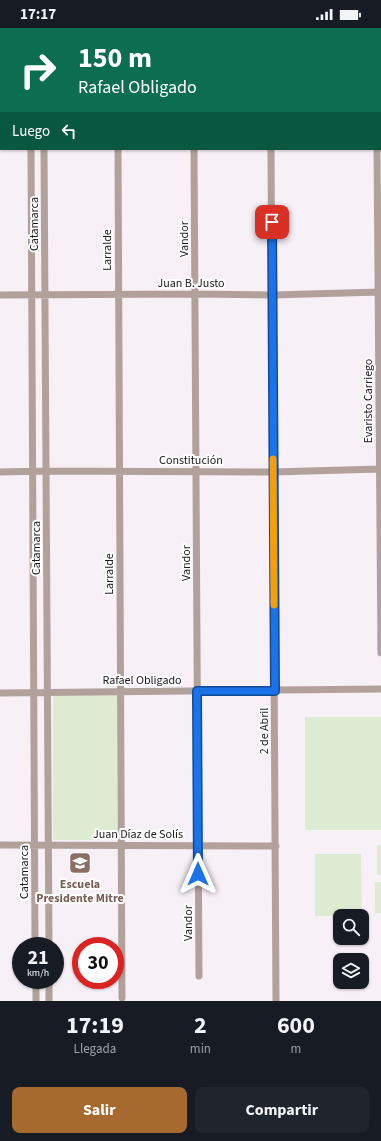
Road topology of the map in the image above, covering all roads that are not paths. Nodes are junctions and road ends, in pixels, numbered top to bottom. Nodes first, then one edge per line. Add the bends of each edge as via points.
1 (31, 150) edge
2 (44, 150) edge
3 (118, 150) edge
4 (194, 150) edge
5 (271, 150) edge
6 (377, 150) edge
7 (380, 292) edge
8 (32, 294) junction
9 (118, 294) junction
10 (195, 294) junction
11 (0, 295) edge
12 (45, 295) junction
13 (272, 295) junction
14 (380, 469) edge
15 (46, 470) junction
16 (33, 471) junction
17 (119, 471) junction
18 (196, 471) junction
19 (0, 472) edge
20 (273, 472) junction
21 (381, 653) edge
22 (381, 689) edge
23 (197, 691) junction
24 (275, 691) junction
25 (34, 692) junction
26 (47, 692) junction
27 (121, 692) junction
28 (0, 693) edge
29 (0, 845) edge
30 (35, 845) junction
31 (48, 845) junction
32 (121, 845) junction
33 (198, 845) junction
34 (276, 846) junction
35 (36, 937) edge
36 (49, 937) edge
37 (199, 976) dead end
38 (36, 989) edge
39 (49, 989) edge
40 (122, 998) dead end
41 (36, 1001) edge
42 (49, 1001) edge
43 (276, 1001) edge

1 - 8 street, Catamarca
2 - 12 street, Catamarca
3 - 9 street, Larralde
4 - 10 street, Vandor
5 - 13 street, 2 de Abril
6 - 7 street, Evaristo Carriego
7 - 13 street, Juan B. Justo
7 - 14 street, Evaristo Carriego
8 - 11 street, Juan B. Justo
8 - 12 street, Juan B. Justo
8 - 16 street, Catamarca
9 - 10 street, Juan B. Justo
9 - 12 street, Juan B. Justo
9 - 17 street, Larralde
10 - 13 street, Juan B. Justo
10 - 18 street, Vandor
12 - 15 street, Catamarca
13 - 20 street, 2 de Abril
14 - 20 street, Constitución
14 - 21 street, Evaristo Carriego
15 - 16 street, Constitución
15 - 17 street, Constitución
15 - 26 street, Catamarca
16 - 19 street, Constitución
16 - 25 street, Catamarca
17 - 18 street, Constitución
17 - 27 street, Larralde
18 - 20 street, Constitución
18 - 23 street, Vandor
20 - 24 street, 2 de Abril
22 - 24 street, Rafael Obligado
23 - 24 street, Rafael Obligado
23 - 27 street, Rafael Obligado
23 - 33 street, Vandor
24 - 34 street, 2 de Abril
25 - 26 street, Rafael Obligado
25 - 28 street, Rafael Obligado
25 - 30 street, Catamarca
26 - 27 street, Rafael Obligado
26 - 31 street, Catamarca
27 - 32 street, Larralde
29 - 30 street, Juan Díaz de Solís
30 - 31 street, Juan Díaz de Solís
30 - 35 street, Catamarca
31 - 32 street, Juan Díaz de Solís
31 - 36 street, Catamarca
32 - 33 street, Juan Díaz de Solís
32 - 40 street, Larralde
33 - 34 street, Juan Díaz de Solís
33 - 37 street, Vandor
34 - 43 street, 2 de Abril
38 - 41 street
39 - 42 street

